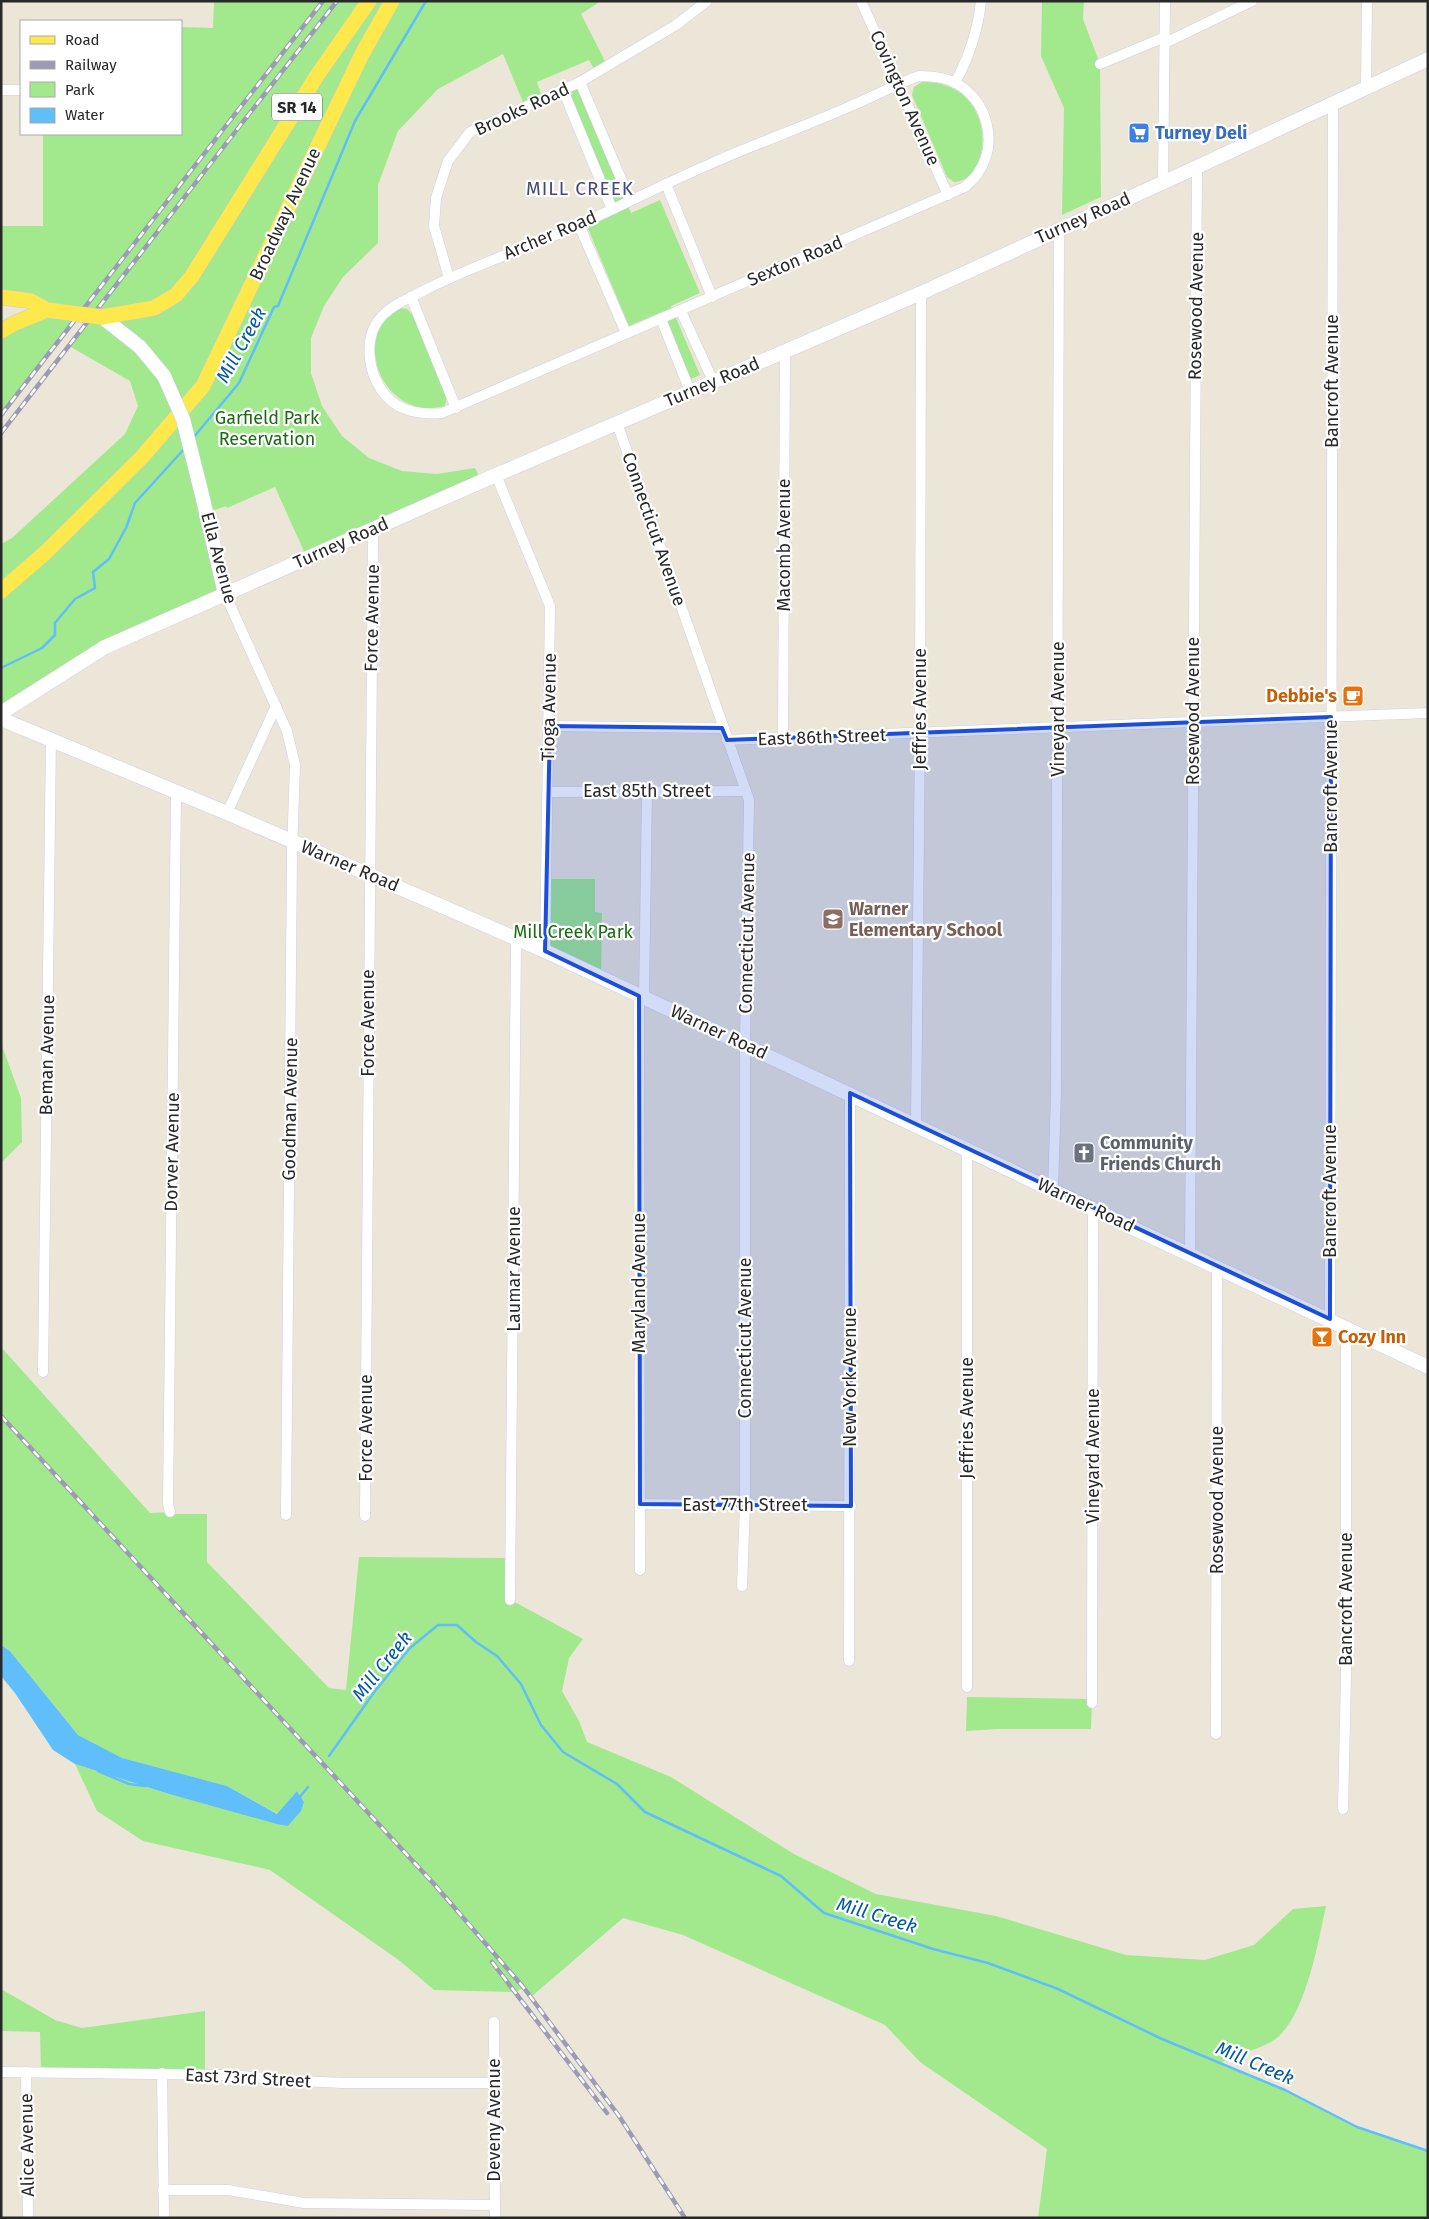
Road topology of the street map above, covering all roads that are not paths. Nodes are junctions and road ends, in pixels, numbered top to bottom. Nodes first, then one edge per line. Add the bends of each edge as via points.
1 (369, 1) edge
2 (392, 1) edge
3 (707, 1) edge
4 (860, 1) edge
5 (981, 1) edge
6 (1165, 1) edge
7 (1252, 1) edge
8 (1367, 1) edge
9 (1165, 40) junction
10 (1428, 59) edge
11 (1100, 64) dead end
12 (580, 82) junction
13 (955, 83) junction
14 (899, 84) junction
15 (1366, 86) junction
16 (1, 90) edge
17 (20, 90) edge
18 (563, 90) junction
19 (1333, 103) junction
20 (1197, 167) junction
21 (1163, 182) junction
22 (666, 184) junction
23 (948, 195) junction
24 (630, 200) junction
25 (612, 209) junction
26 (578, 225) junction
27 (1059, 229) junction
28 (449, 278) junction
29 (921, 293) junction
30 (1, 297) edge
31 (411, 297) junction
32 (712, 297) junction
33 (47, 310) junction
34 (681, 311) junction
35 (102, 317) junction
36 (661, 319) junction
37 (1, 332) edge
38 (626, 333) junction
39 (785, 352) junction
40 (713, 381) junction
41 (690, 391) junction
42 (456, 408) junction
43 (617, 423) junction
44 (496, 475) junction
45 (372, 529) junction
46 (1, 591) edge
47 (225, 594) junction
48 (276, 706) junction
49 (1, 713) edge
50 (1428, 713) edge
51 (1331, 717) junction
52 (1, 719) edge
53 (1192, 723) junction
54 (550, 726) junction
55 (722, 728) junction
56 (1058, 728) junction
57 (920, 733) junction
58 (51, 738) junction
59 (783, 738) junction
60 (727, 740) junction
61 (647, 791) junction
62 (746, 791) junction
63 (548, 792) junction
64 (176, 793) junction
65 (227, 813) junction
66 (293, 842) junction
67 (369, 873) junction
68 (516, 939) junction
69 (545, 951) junction
70 (642, 997) junction
71 (745, 1044) junction
72 (850, 1094) junction
73 (916, 1124) junction
74 (967, 1150) junction
75 (1053, 1189) junction
76 (1093, 1208) junction
77 (1190, 1254) junction
78 (1217, 1267) junction
79 (1330, 1319) junction
80 (1346, 1329) junction
81 (1428, 1367) edge
82 (43, 1372) dead end
83 (640, 1504) junction
84 (745, 1505) junction
85 (850, 1506) junction
86 (170, 1512) dead end
87 (286, 1515) dead end
88 (365, 1516) dead end
89 (640, 1570) dead end
90 (742, 1586) dead end
91 (510, 1600) dead end
92 (849, 1661) dead end
93 (967, 1687) dead end
94 (1092, 1703) dead end
95 (1216, 1734) dead end
96 (1343, 1809) dead end
97 (494, 2022) dead end
98 (1, 2072) edge
99 (26, 2072) junction
100 (162, 2073) junction
101 (494, 2082) junction
102 (163, 2190) junction
103 (495, 2204) junction
104 (28, 2218) edge
105 (164, 2218) edge
106 (495, 2218) edge

1 - 35 main road, SR 14 via 316,77 187,282 176,295 154,308
2 - 46 main road, Broadway Avenue / SR 14 via 357,62 203,386 142,457 46,552
3 - 12 street, Brooks Road via 676,25
4 - 14 street, Covington Avenue
5 - 13 street via 978,24
6 - 9 street
7 - 9 street
8 - 15 street
9 - 11 street
9 - 21 street
10 - 15 main road, Turney Road
12 - 18 street, Brooks Road
12 - 24 street
13 - 14 street, Sexton Road via 919,76
13 - 23 street, Sexton Road via 972,95 981,107 988,126 989,144 978,174 965,187
14 - 22 street, Archer Road
14 - 23 street, Covington Avenue
15 - 19 main road, Turney Road
16 - 17 street
18 - 25 street
18 - 28 street, Brooks Road via 470,132 448,161 436,198 434,226
19 - 20 main road, Turney Road
19 - 51 street, Bancroft Avenue
20 - 21 main road, Turney Road
20 - 53 street, Rosewood Avenue
21 - 27 main road, Turney Road
22 - 24 street, Archer Road
22 - 32 street
23 - 32 street, Sexton Road
24 - 25 street, Archer Road
25 - 26 street, Archer Road
26 - 28 street, Archer Road
26 - 38 street
27 - 29 main road, Turney Road
27 - 56 street, Vineyard Avenue
28 - 31 street, Archer Road
29 - 39 main road, Turney Road
29 - 57 street, Jeffries Avenue
30 - 33 main road via 31,301
31 - 42 street
31 - 42 street, Archer Road via 395,305 375,327 369,353 375,379 390,400 416,413 442,413
32 - 34 street, Sexton Road
33 - 35 main road, SR 14, bridge
33 - 37 main road, SR 14
34 - 36 street, Sexton Road
34 - 40 street
35 - 47 main road, Ella Avenue, bridge via 140,347 164,376 184,419
36 - 38 street, Sexton Road
36 - 41 street
38 - 42 street, Sexton Road
39 - 40 main road, Turney Road
39 - 59 street, Macomb Avenue
40 - 41 main road, Turney Road
41 - 43 main road, Turney Road
43 - 44 main road, Turney Road
43 - 55 street, Connecticut Avenue
44 - 45 main road, Turney Road
44 - 54 street, Tioga Avenue via 550,606
45 - 47 main road, Turney Road
45 - 67 street, Force Avenue
47 - 48 street, Ella Avenue
47 - 49 main road, Turney Road via 106,647
48 - 65 street
48 - 66 street, Goodman Avenue via 295,765
50 - 51 street, East 86th Street
51 - 53 street, East 86th Street
51 - 79 street, Bancroft Avenue
52 - 58 main road, Warner Road
53 - 56 street, East 86th Street
53 - 77 street, Rosewood Avenue
54 - 55 street
54 - 63 street, Tioga Avenue
55 - 60 street, Connecticut Avenue
56 - 57 street, East 86th Street
56 - 75 street, Vineyard Avenue
57 - 59 street, East 86th Street
57 - 73 street, Jeffries Avenue
58 - 64 main road, Warner Road
58 - 82 street, Beman Avenue
59 - 60 street, East 86th Street
60 - 62 street, Connecticut Avenue
61 - 62 street, East 85th Street
61 - 63 street, East 85th Street
61 - 70 street, Maryland Avenue
62 - 71 street, Connecticut Avenue via 749,800
63 - 69 street, Tioga Avenue
64 - 65 main road, Warner Road
64 - 86 street, Dorver Avenue
65 - 66 main road, Warner Road
66 - 67 main road, Warner Road
66 - 87 street, Goodman Avenue
67 - 68 main road, Warner Road
67 - 88 street, Force Avenue
68 - 69 main road, Warner Road
68 - 91 street, Laumar Avenue
69 - 70 main road, Warner Road
70 - 71 main road, Warner Road
70 - 83 street, Maryland Avenue
71 - 72 main road, Warner Road
71 - 84 street, Connecticut Avenue
72 - 73 main road, Warner Road
72 - 85 street, New York Avenue
73 - 74 main road, Warner Road
74 - 75 main road, Warner Road
74 - 93 street, Jeffries Avenue
75 - 76 main road, Warner Road
76 - 77 main road, Warner Road
76 - 94 street, Vineyard Avenue
77 - 78 main road, Warner Road
78 - 79 main road, Warner Road
78 - 95 street, Rosewood Avenue
79 - 80 main road, Warner Road
80 - 81 main road, Warner Road
80 - 96 street, Bancroft Avenue
83 - 84 street, East 77th Street
83 - 89 street, Maryland Avenue
84 - 85 street, East 77th Street
84 - 90 street, Connecticut Avenue
85 - 92 street, New York Avenue
97 - 101 street, Deveny Avenue
98 - 99 street, East 73rd Street
99 - 100 street, East 73rd Street
99 - 104 street, Alice Avenue
100 - 101 street, East 73rd Street via 229,2074 326,2082
100 - 102 street
101 - 103 street, Deveny Avenue
102 - 103 street via 228,2190 304,2203
102 - 105 street
103 - 106 street, Deveny Avenue

